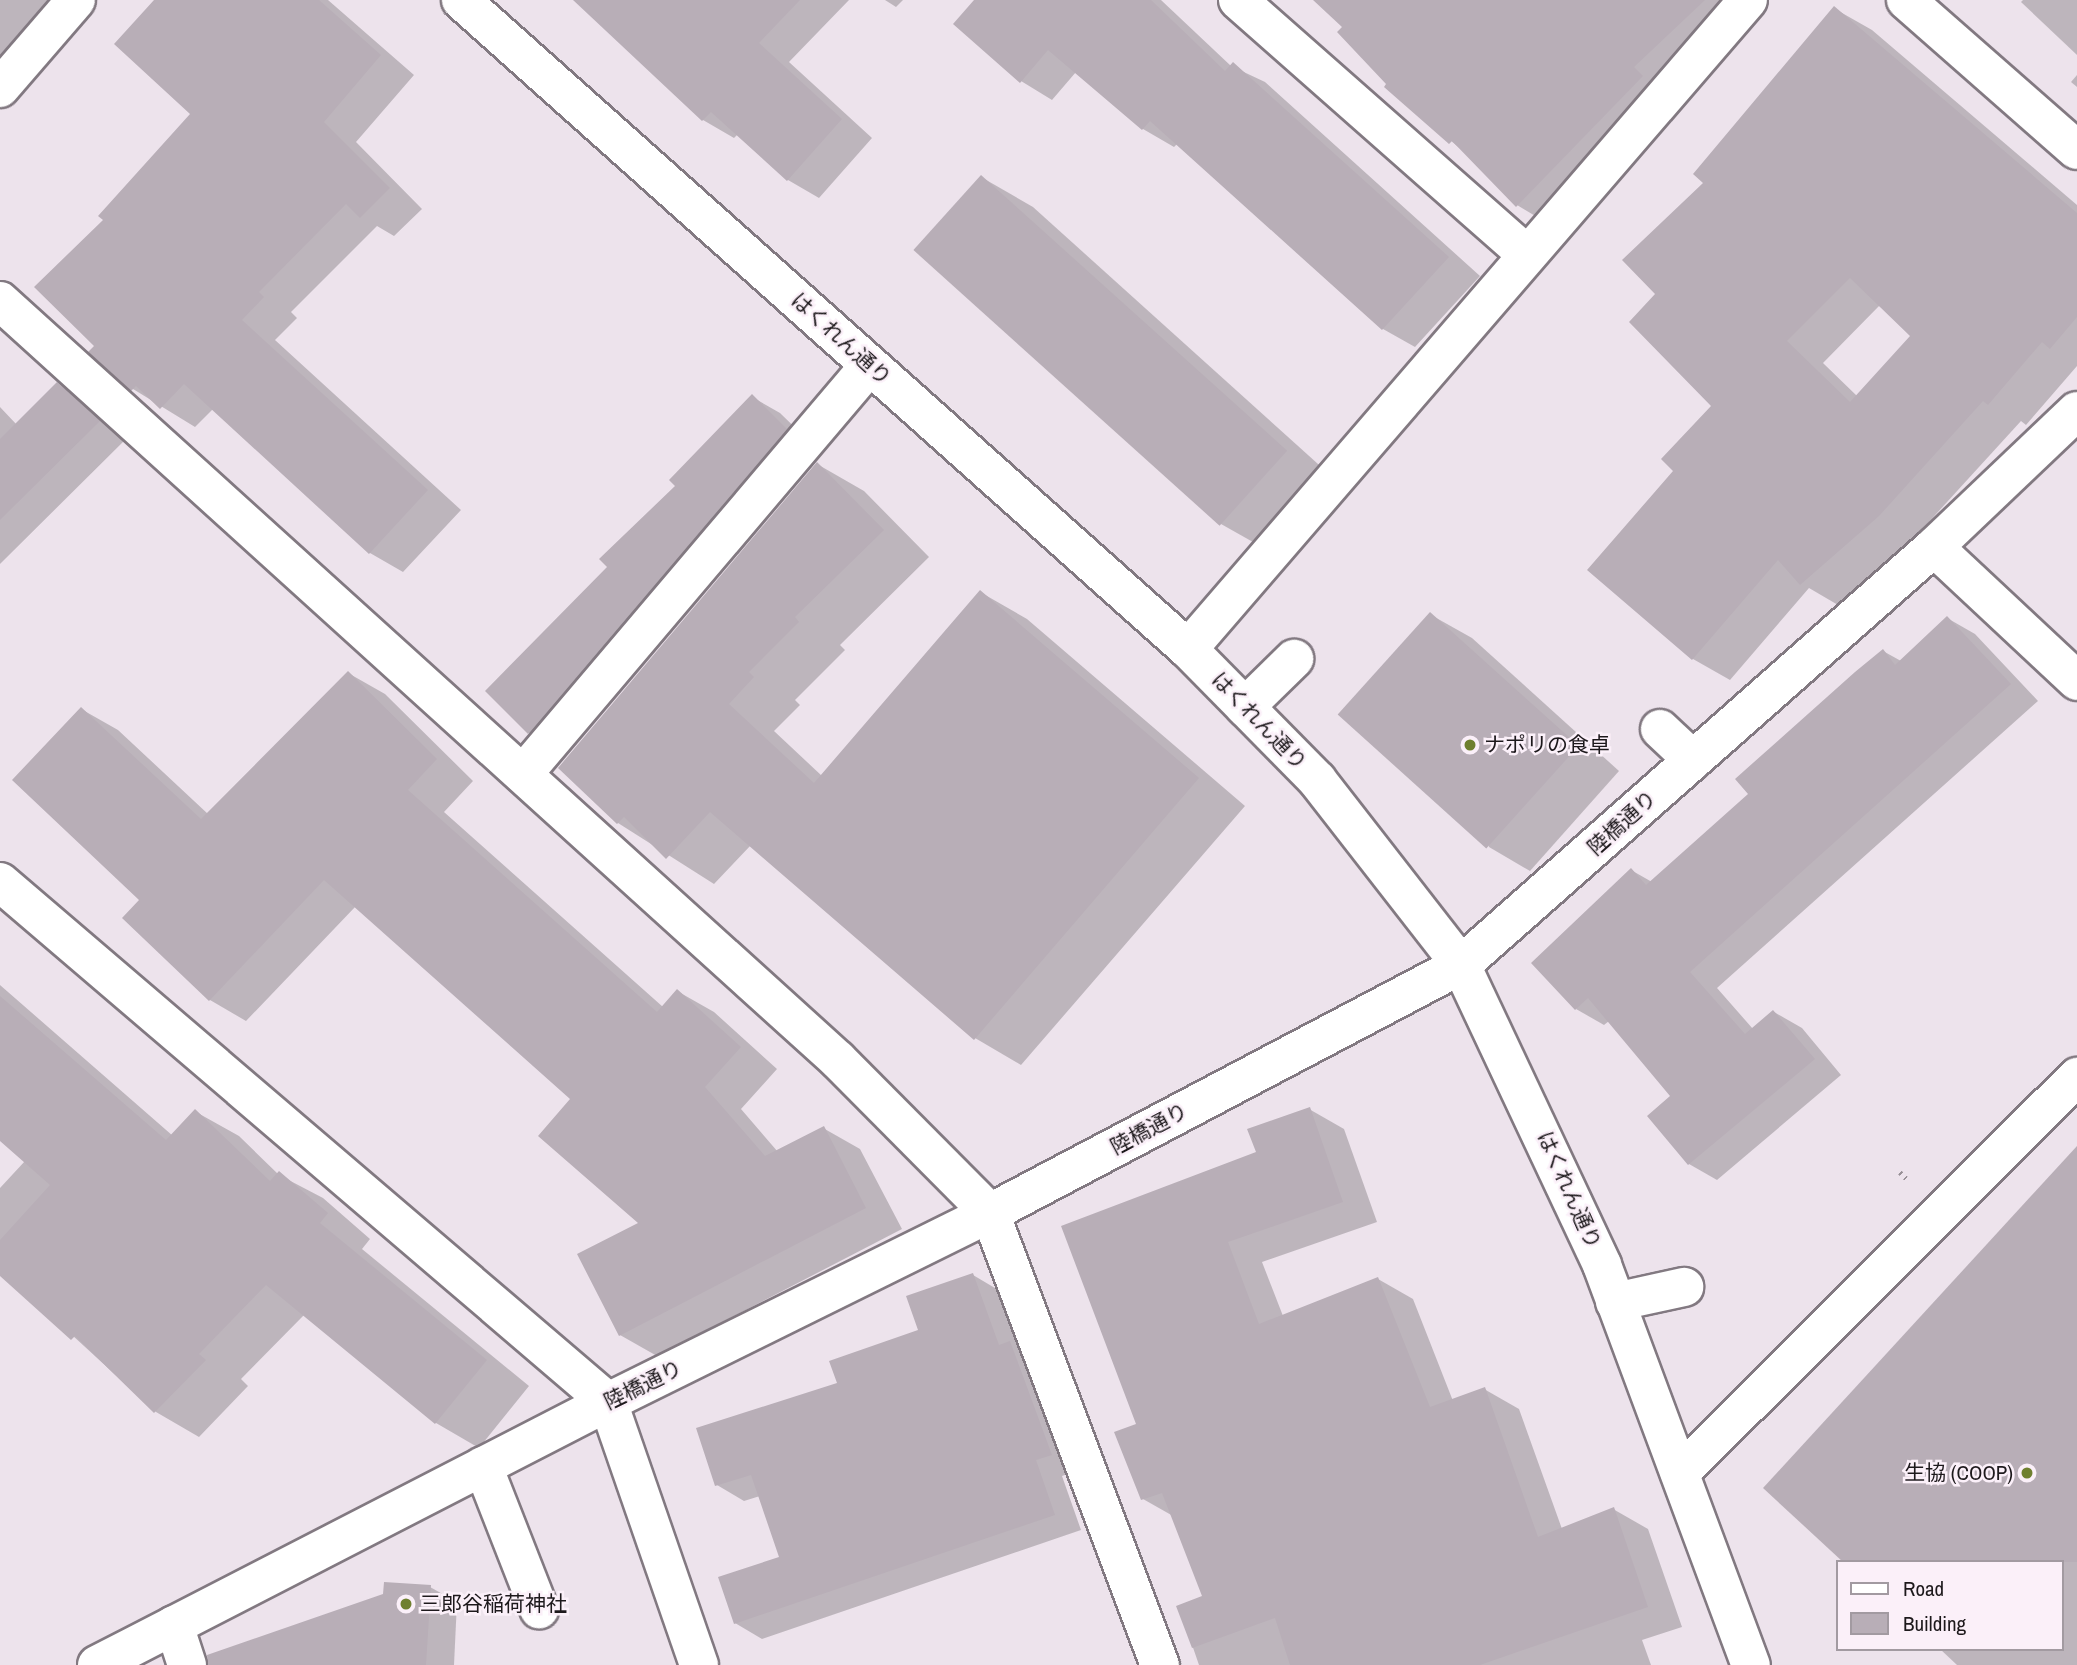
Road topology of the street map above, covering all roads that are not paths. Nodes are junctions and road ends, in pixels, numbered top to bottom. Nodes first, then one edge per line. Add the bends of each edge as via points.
1 (76, 0) edge
2 (461, 0) edge
3 (1238, 0) edge
4 (1748, 0) edge
5 (1906, 0) edge
6 (0, 88) edge
7 (2077, 150) edge
8 (1527, 255) junction
9 (0, 301) edge
10 (870, 365) junction
11 (2074, 419) edge
12 (1934, 547) junction
13 (1188, 649) junction
14 (1294, 659) dead end
15 (2077, 681) edge
16 (1245, 707) junction
17 (1660, 729) dead end
18 (1693, 760) junction
19 (523, 775) junction
20 (0, 883) edge
21 (1461, 965) junction
22 (2077, 1077) edge
23 (990, 1213) junction
24 (1684, 1287) dead end
25 (1615, 1302) junction
26 (608, 1402) junction
27 (484, 1466) junction
28 (1681, 1473) junction
29 (539, 1609) dead end
30 (174, 1625) junction
31 (97, 1665) edge
32 (187, 1665) edge
33 (699, 1665) edge
34 (1160, 1665) edge
35 (1751, 1665) edge

1 - 6 street
2 - 10 street, はくれん通り
3 - 8 street
4 - 8 street
5 - 7 street
8 - 13 street
9 - 19 street
10 - 13 street, はくれん通り
10 - 19 street
11 - 12 street, 陸橋通り
12 - 15 street
12 - 18 street, 陸橋通り
13 - 16 street, はくれん通り
14 - 16 street
16 - 21 street, はくれん通り via 1317,780
17 - 18 street
18 - 21 street, 陸橋通り
19 - 23 street via 838,1060
20 - 26 street
21 - 23 street, 陸橋通り
21 - 25 street, はくれん通り via 1543,1132
22 - 28 street
23 - 26 street, 陸橋通り
23 - 34 street via 1118,1588
24 - 25 street
25 - 28 street, はくれん通り
26 - 27 street, 陸橋通り
26 - 33 street
27 - 29 street
27 - 30 street, 陸橋通り
28 - 35 street, はくれん通り
30 - 31 street, 陸橋通り
30 - 32 street

